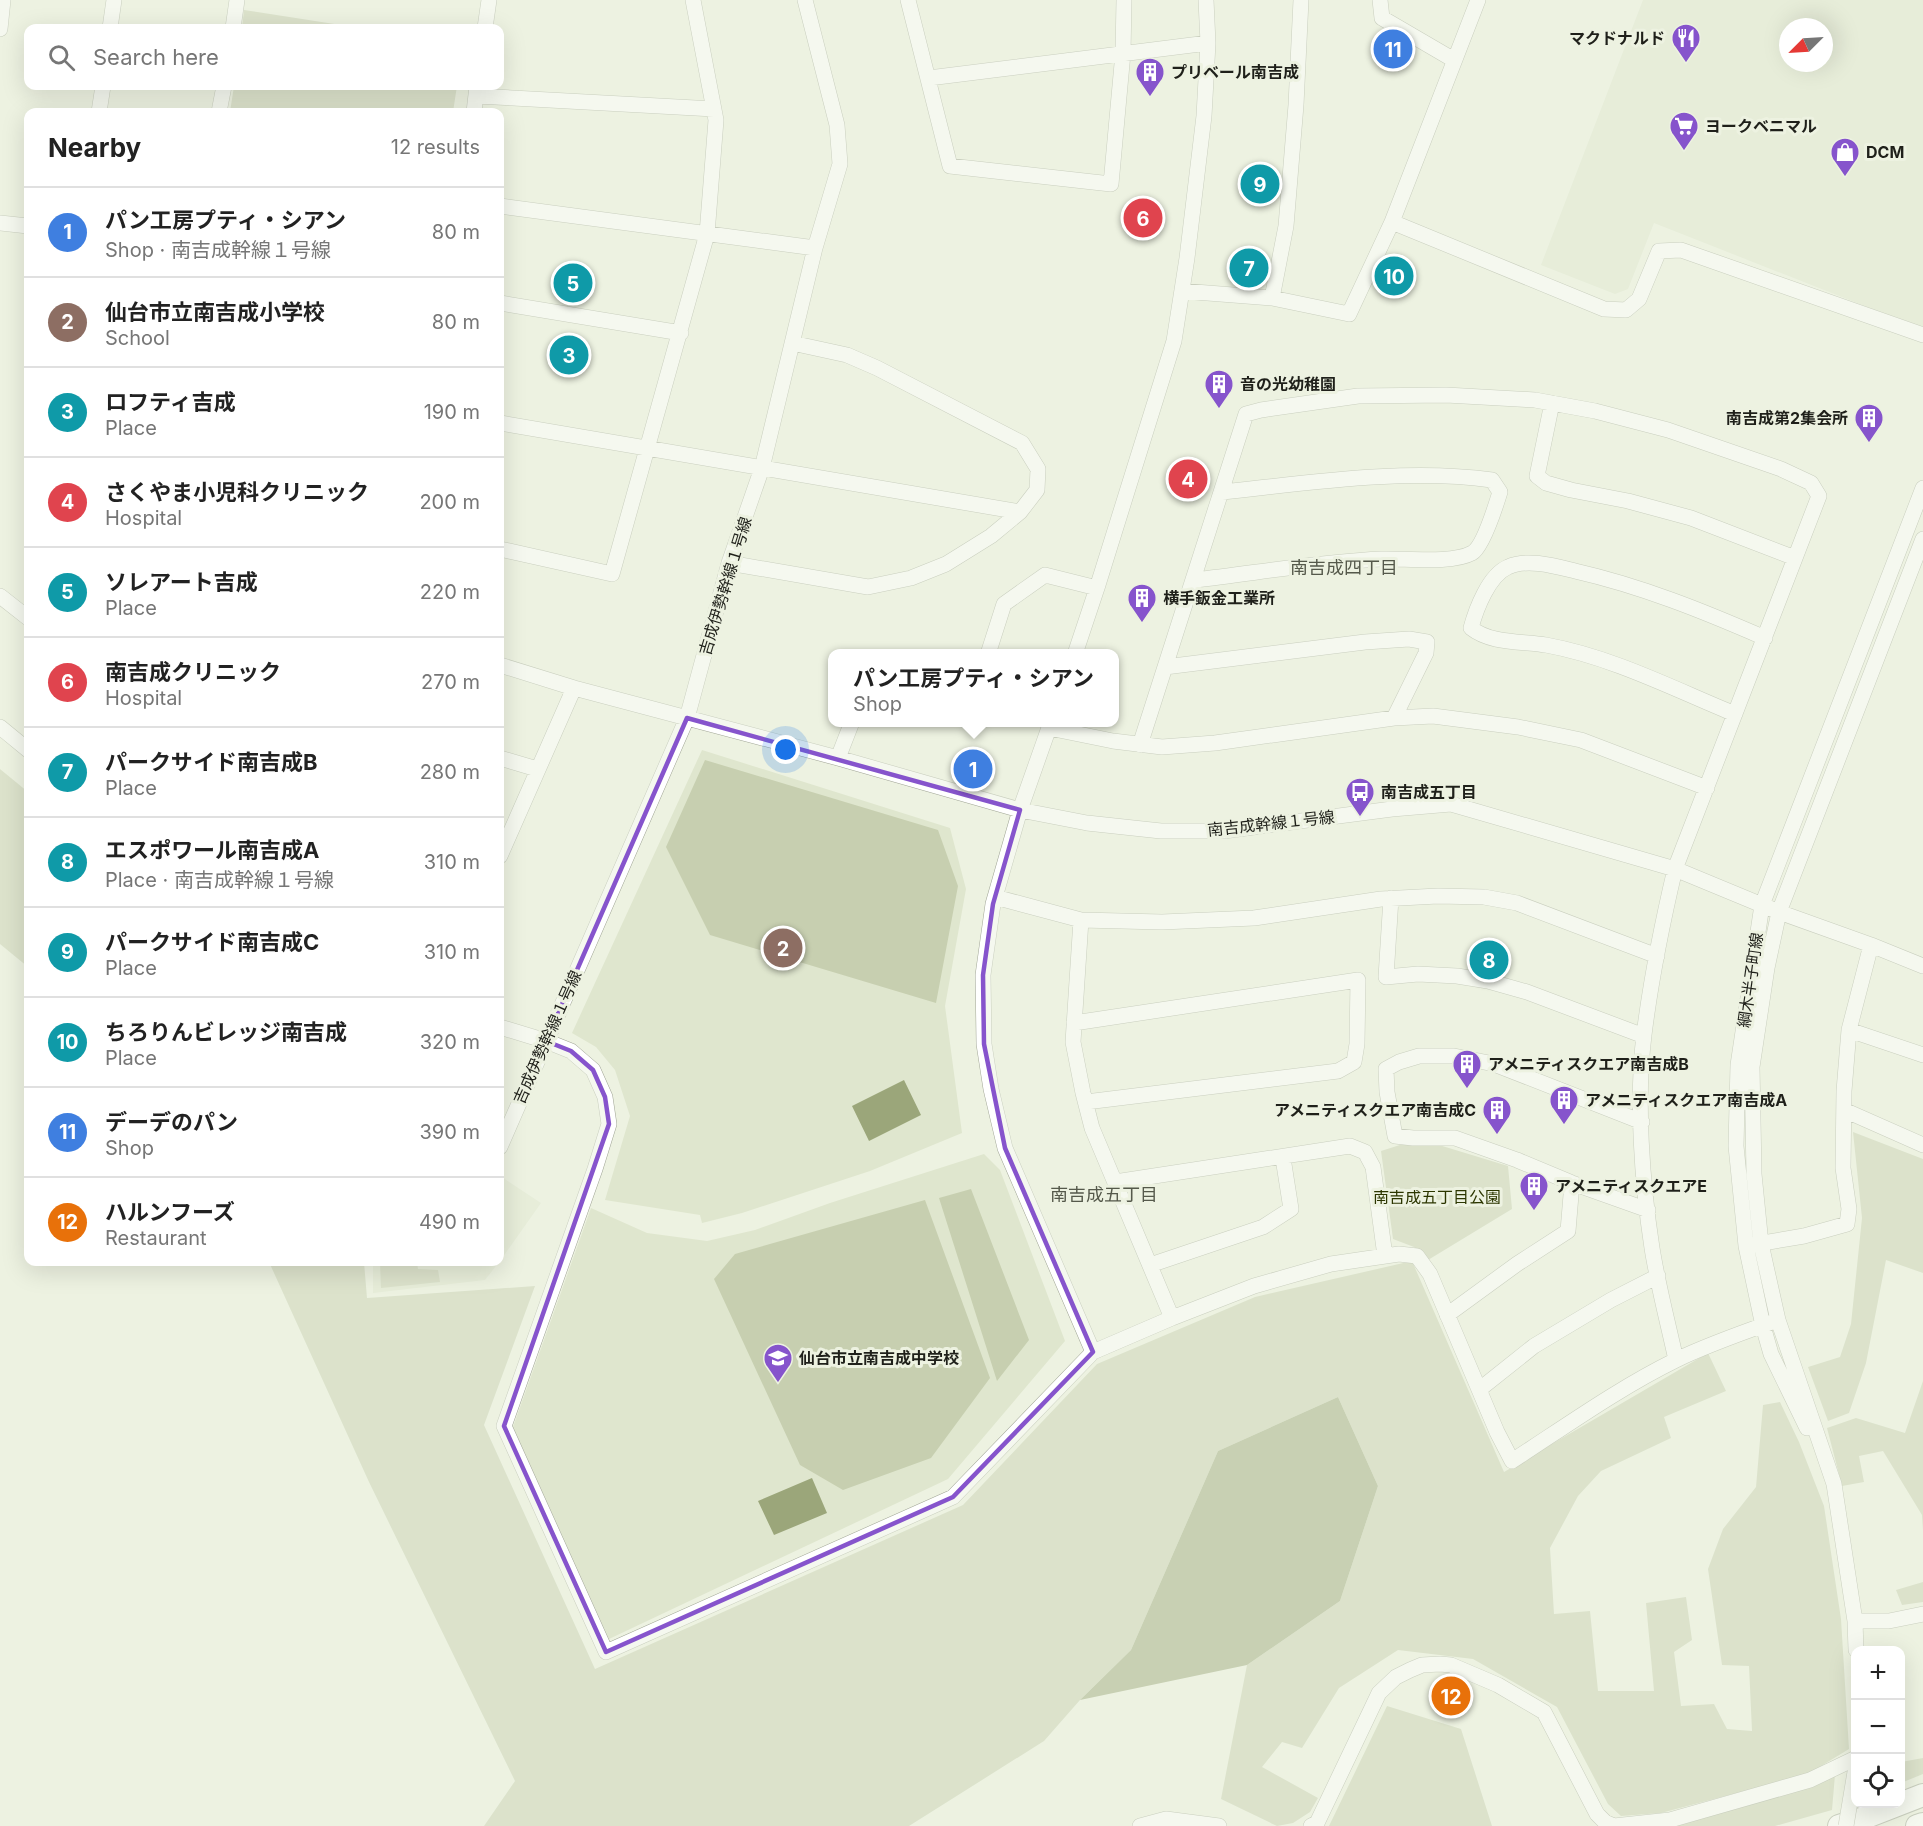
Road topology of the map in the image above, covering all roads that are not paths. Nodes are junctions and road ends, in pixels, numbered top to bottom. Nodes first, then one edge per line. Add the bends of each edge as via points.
1 (114, 0) edge
2 (237, 0) edge
3 (489, 0) edge
4 (693, 0) edge
5 (805, 0) edge
6 (908, 0) edge
7 (1124, 0) edge
8 (1206, 0) edge
9 (1301, 0) edge
10 (1380, 0) edge
11 (1478, 0) edge
12 (2, 6) edge
13 (111, 24) edge
14 (234, 24) edge
15 (486, 24) edge
16 (0, 29) edge
17 (1208, 43) junction
18 (1123, 54) junction
19 (1454, 60) junction
20 (929, 78) junction
21 (102, 90) edge
22 (223, 90) edge
23 (477, 91) edge
24 (100, 108) edge
25 (220, 108) edge
26 (475, 108) edge
27 (714, 109) junction
28 (504, 207) edge
29 (1392, 222) junction
30 (0, 223) edge
31 (24, 226) edge
32 (707, 234) junction
33 (815, 248) junction
34 (1182, 291) junction
35 (1272, 298) junction
36 (504, 304) edge
37 (681, 333) junction
38 (1923, 335) edge
39 (792, 343) junction
40 (1552, 403) junction
41 (504, 424) edge
42 (648, 448) junction
43 (762, 468) junction
44 (1923, 488) edge
45 (1222, 492) junction
46 (1020, 512) junction
47 (1923, 539) edge
48 (504, 550) edge
49 (1796, 558) junction
50 (729, 563) junction
51 (1194, 580) junction
52 (1097, 588) junction
53 (0, 596) edge
54 (24, 615) edge
55 (1765, 638) junction
56 (990, 649) edge
57 (1077, 649) edge
58 (504, 666) edge
59 (1165, 667) junction
60 (574, 688) junction
61 (1736, 714) junction
62 (687, 718) junction
63 (1394, 718) junction
64 (0, 727) edge
65 (850, 727) edge
66 (1049, 727) edge
67 (1058, 727) edge
68 (1140, 745) junction
69 (24, 747) edge
70 (838, 758) junction
71 (504, 759) edge
72 (537, 769) junction
73 (1707, 788) junction
74 (1020, 810) junction
75 (504, 847) edge
76 (1676, 869) junction
77 (995, 897) junction
78 (1391, 898) junction
79 (1762, 905) junction
80 (1779, 912) junction
81 (1081, 920) junction
82 (1871, 945) junction
83 (1656, 956) junction
84 (1923, 966) edge
85 (1074, 1023) junction
86 (504, 1028) edge
87 (1849, 1030) junction
88 (1644, 1036) junction
89 (546, 1041) junction
90 (1923, 1055) edge
91 (1086, 1102) junction
92 (1844, 1110) junction
93 (1642, 1122) junction
94 (504, 1138) edge
95 (1923, 1145) edge
96 (1283, 1158) junction
97 (1115, 1182) junction
98 (1572, 1183) junction
99 (1648, 1210) junction
100 (1753, 1245) junction
101 (1385, 1256) junction
102 (1150, 1266) junction
103 (1658, 1276) junction
104 (1447, 1315) junction
105 (1172, 1318) junction
106 (1778, 1320) junction
107 (1763, 1326) junction
108 (1093, 1352) junction
109 (1676, 1360) junction
110 (1480, 1389) junction
111 (1834, 1484) junction
112 (1923, 1614) edge
113 (1855, 1621) junction
114 (1856, 1646) edge
115 (1851, 1766) edge
116 (1851, 1792) edge
117 (1923, 1795) edge
118 (1923, 1824) edge
119 (1140, 1826) edge
120 (1219, 1826) edge
121 (1311, 1826) edge
122 (1839, 1826) edge
123 (1846, 1826) edge
124 (1917, 1826) edge

1 - 13 street
2 - 14 street
3 - 15 street
4 - 27 street
5 - 33 street, 吉成伊勢幹線１号線 via 837,125 840,164
6 - 20 street
7 - 18 street
8 - 17 street
9 - 35 street via 1286,226
10 - 19 street via 1382,18
11 - 19 street
12 - 16 street
17 - 18 street
17 - 34 street via 1204,116
18 - 20 street
18 - 20 street via 1111,184 950,166
19 - 29 street
21 - 24 street
22 - 25 street
23 - 26 street
23 - 27 street
27 - 32 street
28 - 32 street
29 - 35 street via 1349,314
29 - 38 street via 1604,309 1626,310 1639,299 1659,251 1681,250
30 - 31 street
32 - 33 street
32 - 37 street
33 - 39 street, 吉成伊勢幹線１号線
34 - 35 street
34 - 52 street via 1174,341
36 - 37 street
37 - 42 street
39 - 43 street, 吉成伊勢幹線１号線
39 - 46 street via 847,355 877,368 1022,443 1038,469 1037,490
40 - 45 street via 1446,395 1358,396 1246,414
40 - 49 street via 1537,476 1546,483 1691,518
40 - 49 street via 1668,430 1811,483 1820,496
41 - 42 street
42 - 43 street
42 - 48 street via 612,574
43 - 46 street
43 - 50 street, 吉成伊勢幹線１号線
44 - 79 street, 綱木半子町線
45 - 51 street
45 - 51 street via 1373,477 1463,476 1492,480 1500,492 1475,552 1465,556 1380,559
46 - 50 street via 946,564 911,578 868,587
47 - 80 street
49 - 55 street
50 - 62 street, 吉成伊勢幹線１号線
51 - 59 street
52 - 56 street via 1045,575 1004,604
52 - 57 street
53 - 54 street
55 - 61 street
55 - 61 street via 1646,590 1572,570 1527,563 1497,573 1474,617 1471,628 1479,634 1592,657
58 - 60 street, 南吉成幹線１号線
59 - 63 street via 1365,642 1426,642 1426,653
59 - 68 street
60 - 62 street, 南吉成幹線１号線
60 - 72 street
61 - 73 street
62 - 70 street, 南吉成幹線１号線
62 - 89 street, 吉成伊勢幹線１号線
63 - 68 street via 1215,743
63 - 73 street via 1433,716 1581,740
64 - 69 street
65 - 70 street
66 - 74 street
67 - 68 street
70 - 74 street, 南吉成幹線１号線
71 - 72 street
72 - 75 street
73 - 76 street
74 - 76 street, 南吉成幹線１号線 via 1161,831 1224,831 1451,804
74 - 77 street
76 - 79 street, 南吉成幹線１号線
76 - 83 street
77 - 81 street
77 - 108 street via 983,975 984,1032 1001,1138
78 - 81 street via 1254,918
78 - 83 street via 1472,897 1517,903
78 - 88 street via 1386,976 1418,974 1488,981
79 - 80 street, 南吉成幹線１号線
79 - 100 street, 綱木半子町線 via 1738,1065 1736,1146
80 - 82 street, 南吉成幹線１号線
80 - 100 street via 1752,1067
81 - 85 street
82 - 84 street, 南吉成幹線１号線
82 - 87 street
83 - 88 street
85 - 91 street via 1072,1042
85 - 91 street via 1358,980 1354,1062 1338,1071
86 - 89 street
87 - 90 street
87 - 92 street
88 - 93 street
89 - 94 street, 吉成伊勢幹線１号線
89 - 108 street via 571,1051 593,1070 605,1097 609,1124 504,1426 606,1652 953,1497
91 - 97 street via 1092,1128
92 - 95 street
92 - 100 street via 1847,1224
93 - 98 street via 1494,1064 1454,1056 1419,1056 1386,1069 1395,1136 1455,1138
93 - 99 street
96 - 97 street
96 - 101 street via 1350,1146 1365,1152 1373,1167
96 - 102 street via 1291,1209 1263,1227
97 - 102 street
98 - 99 street
98 - 104 street via 1568,1231
99 - 103 street
100 - 106 street
100 - 107 street, 綱木半子町線
101 - 104 street via 1418,1257 1430,1274
101 - 105 street via 1331,1264 1254,1286
102 - 105 street
103 - 109 street
103 - 110 street via 1534,1346
104 - 110 street
105 - 108 street
106 - 107 street
106 - 111 street
107 - 109 street
107 - 111 street, 綱木半子町線 via 1771,1354
109 - 110 street via 1512,1461
111 - 113 street
112 - 113 street via 1889,1621
113 - 114 street
115 - 121 street via 1670,1820 1614,1826 1597,1814 1544,1712 1467,1671 1451,1665 1422,1665 1396,1677 1379,1693 1317,1823
116 - 123 street, bridge
117 - 122 highway
118 - 124 highway
119 - 120 street via 1166,1819

